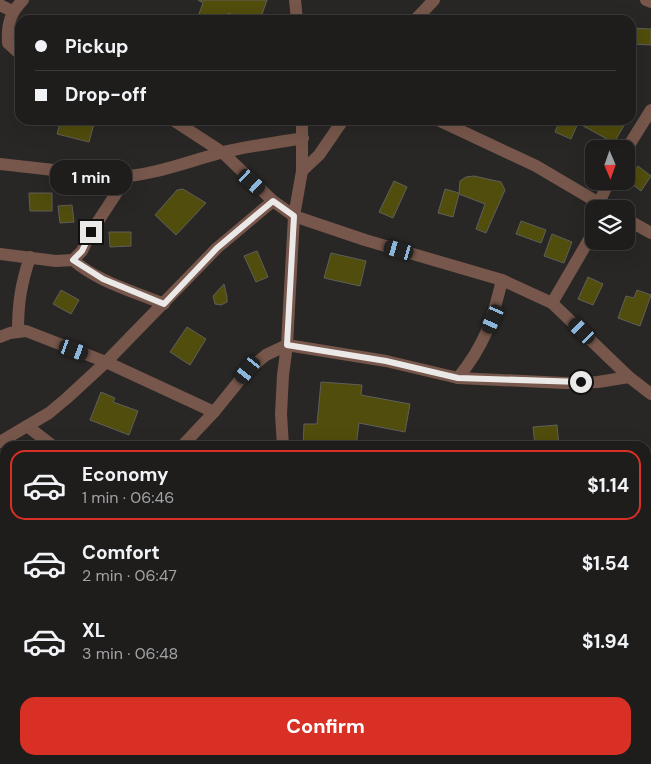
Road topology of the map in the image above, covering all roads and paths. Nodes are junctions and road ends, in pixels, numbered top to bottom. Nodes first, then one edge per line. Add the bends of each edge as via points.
1 (23, 0) edge
2 (295, 0) edge
3 (434, 0) edge
4 (646, 0) edge
5 (651, 2) edge
6 (0, 5) edge
7 (12, 11) junction
8 (296, 15) edge
9 (420, 15) edge
10 (4, 44) edge
11 (15, 51) edge
12 (651, 110) edge
13 (181, 125) edge
14 (302, 125) edge
15 (340, 125) edge
16 (449, 125) edge
17 (303, 138) junction
18 (632, 140) edge
19 (222, 152) junction
20 (0, 164) edge
21 (302, 171) junction
22 (127, 177) junction
23 (591, 200) edge
24 (273, 201) junction
25 (294, 216) junction
26 (635, 224) edge
27 (651, 233) edge
28 (585, 246) edge
29 (0, 254) edge
30 (30, 258) junction
31 (73, 260) junction
32 (502, 280) junction
33 (552, 303) junction
34 (164, 304) junction
35 (18, 331) junction
36 (0, 337) edge
37 (287, 345) junction
38 (106, 362) junction
39 (629, 377) junction
40 (458, 378) junction
41 (651, 394) edge
42 (214, 412) junction
43 (27, 426) junction
44 (2, 441) edge
45 (46, 441) edge
46 (187, 441) edge
47 (283, 441) edge

1 - 7 street
2 - 8 street
3 - 9 street
4 - 5 street
6 - 7 street
7 - 10 street
10 - 11 street
12 - 18 street
13 - 19 street
14 - 17 street
15 - 21 street via 319,155
16 - 23 street via 536,166
17 - 19 street
17 - 21 street
19 - 22 street
19 - 24 street
20 - 22 street
21 - 25 street
22 - 31 street via 82,251
24 - 25 street
24 - 34 street via 217,248
25 - 32 street
25 - 37 street
26 - 27 street
28 - 33 street
29 - 30 street
30 - 31 street
30 - 35 street via 21,285
31 - 34 street via 103,279
32 - 33 street
32 - 40 street via 493,319 473,360
33 - 39 street
34 - 38 street
35 - 36 street
35 - 38 street
37 - 40 street via 386,361
37 - 42 street via 266,355 248,370
37 - 47 street via 281,414
38 - 42 street
38 - 43 street via 49,413
39 - 40 street via 565,383
39 - 41 street
42 - 46 street
43 - 44 street
43 - 45 street

